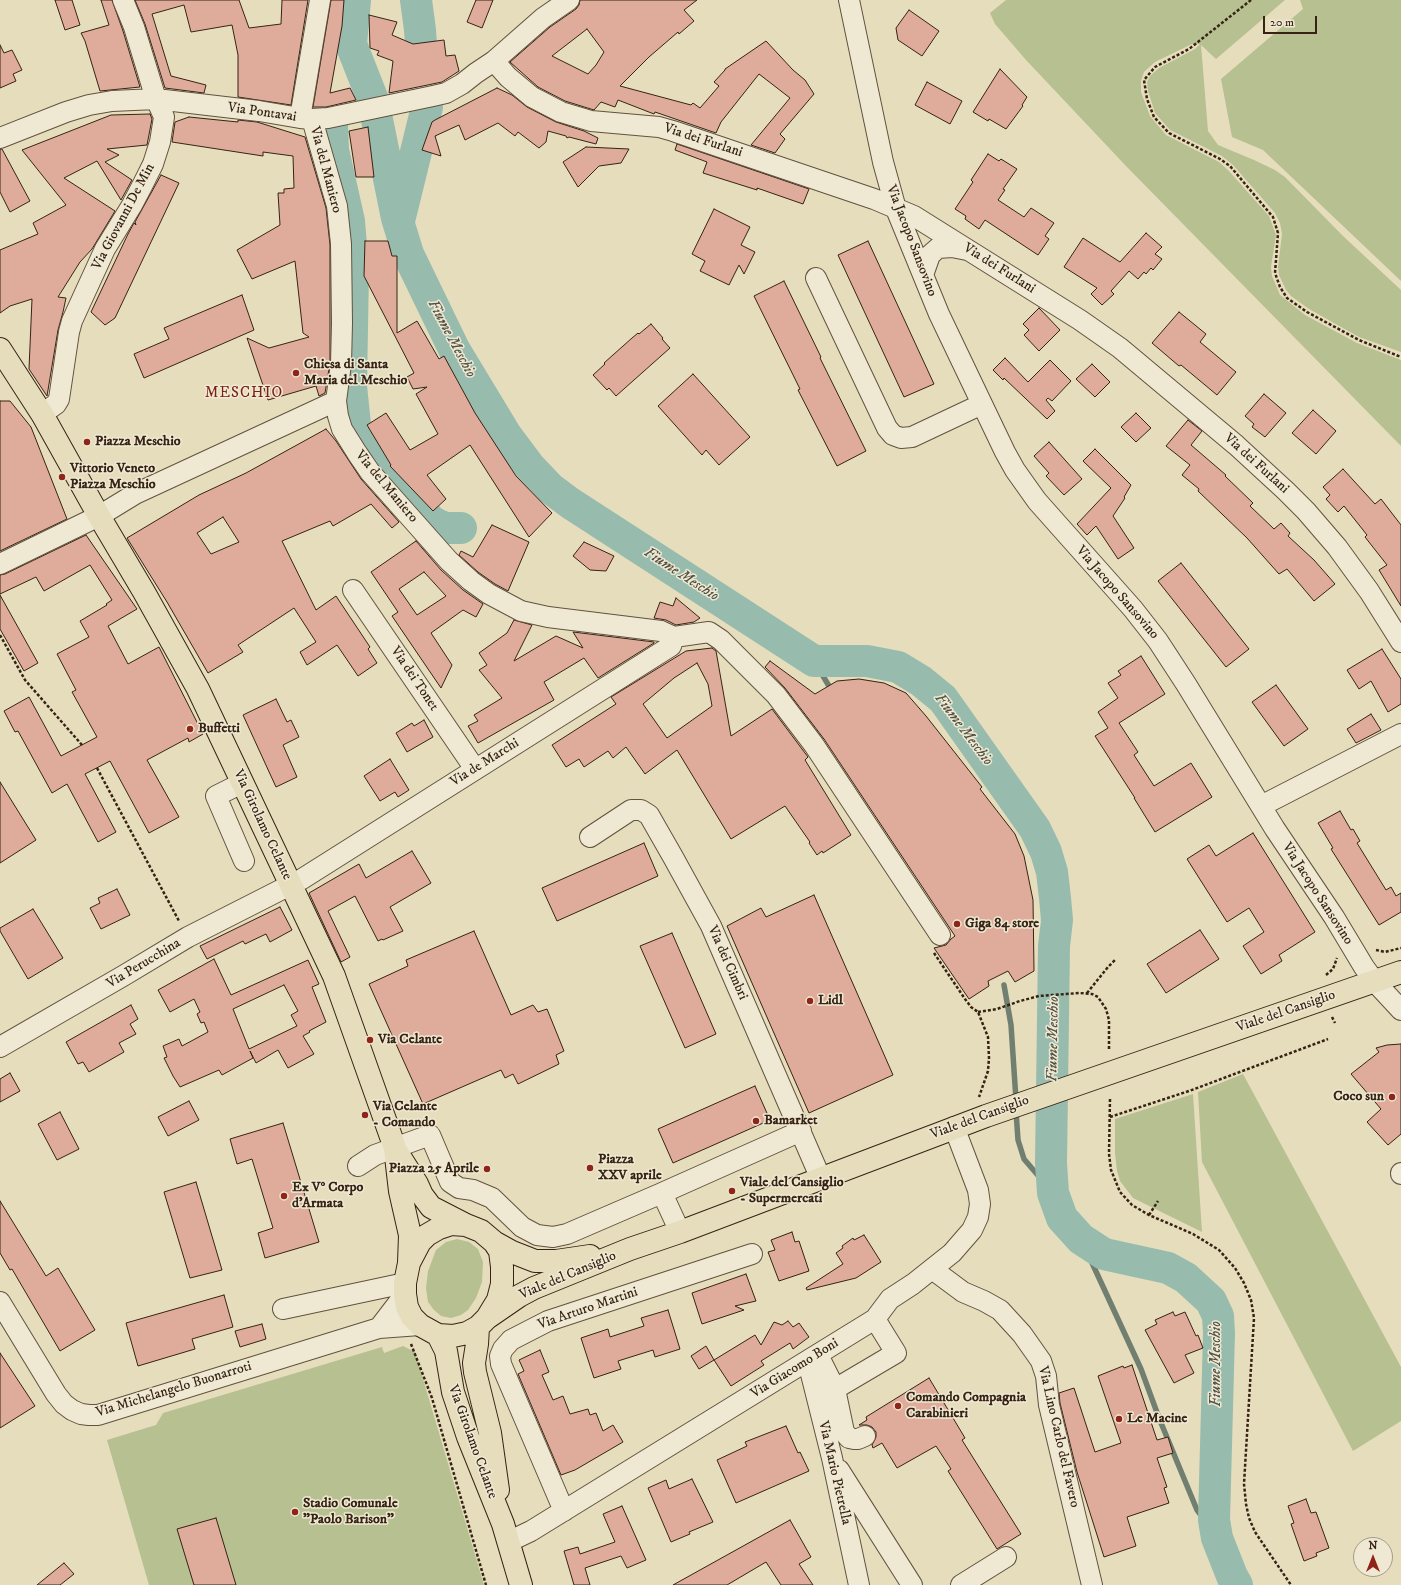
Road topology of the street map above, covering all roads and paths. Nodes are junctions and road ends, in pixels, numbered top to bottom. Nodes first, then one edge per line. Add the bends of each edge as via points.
1 (123, 0) edge
2 (320, 0) edge
3 (569, 0) edge
4 (849, 0) edge
5 (1251, 0) edge
6 (494, 61) junction
7 (156, 99) junction
8 (338, 114) junction
9 (0, 138) edge
10 (896, 208) junction
11 (969, 250) junction
12 (924, 275) junction
13 (816, 278) dead end
14 (0, 349) edge
15 (1401, 357) edge
16 (336, 400) junction
17 (982, 404) junction
18 (42, 414) junction
19 (99, 516) junction
20 (0, 564) edge
21 (354, 590) dead end
22 (0, 635) edge
23 (674, 637) junction
24 (1401, 642) edge
25 (1401, 734) edge
26 (82, 745) dead end
27 (97, 768) dead end
28 (475, 769) junction
29 (242, 783) junction
30 (1261, 806) junction
31 (590, 837) dead end
32 (244, 861) dead end
33 (290, 884) junction
34 (940, 935) dead end
35 (188, 937) junction
36 (1401, 948) edge
37 (1375, 949) dead end
38 (1115, 960) dead end
39 (1401, 972) edge
40 (1375, 982) junction
41 (1086, 993) junction
42 (1401, 1010) edge
43 (1332, 1017) dead end
44 (1335, 1024) dead end
45 (1328, 1039) dead end
46 (0, 1047) edge
47 (1109, 1051) dead end
48 (1110, 1099) dead end
49 (989, 1106) junction
50 (1110, 1117) junction
51 (954, 1127) junction
52 (802, 1131) junction
53 (394, 1148) junction
54 (358, 1166) dead end
55 (821, 1179) junction
56 (662, 1192) junction
57 (1158, 1201) dead end
58 (1149, 1215) junction
59 (466, 1225) junction
60 (680, 1232) junction
61 (494, 1242) junction
62 (630, 1249) junction
63 (752, 1254) dead end
64 (932, 1269) junction
65 (406, 1280) junction
66 (0, 1302) edge
67 (283, 1309) dead end
68 (875, 1319) junction
69 (482, 1322) junction
70 (379, 1328) junction
71 (421, 1333) junction
72 (812, 1358) junction
73 (836, 1389) junction
74 (865, 1436) dead end
75 (832, 1458) junction
76 (564, 1511) junction
77 (506, 1533) junction
78 (1006, 1558) dead end
79 (486, 1585) edge
80 (521, 1585) edge
81 (859, 1585) edge
82 (912, 1585) edge
83 (961, 1585) edge
84 (1092, 1585) edge
85 (1291, 1585) edge

1 - 7 street, Via Giovanni De Min
2 - 8 street
3 - 6 street, Via Pontavai via 543,18
4 - 10 street, Via Jacopo Sansovino via 883,162
5 - 15 path via 1189,49 1155,67 1144,80 1147,99 1154,117 1169,133 1230,166 1273,217 1278,233 1275,272 1287,298 1307,312 1359,340
6 - 8 street, Via Pontavai via 446,93
6 - 10 street, Via dei Furlani via 532,97 567,114 592,121 673,130
7 - 8 street, Via Pontavai via 260,111
7 - 9 street, Via Pontavai via 89,105
7 - 18 street, Via Giovanni De Min via 164,117 153,164 106,249 69,332 59,399
8 - 16 street, Via del Maniero via 337,206 341,244 342,323 341,364
10 - 11 street, Via dei Furlani via 914,216
10 - 12 street, Via Jacopo Sansovino
11 - 12 street via 938,248 930,255
11 - 24 street, Via dei Furlani via 1120,348 1263,469 1306,511 1337,547
12 - 17 street, Via Jacopo Sansovino via 939,314
13 - 17 street via 886,428 893,435 901,438 912,436
14 - 18 main road, Via Girolamo Celante
16 - 19 street via 135,494
16 - 23 street, Via del Maniero via 342,429 370,472 449,561 489,594 521,611 548,617 661,631
17 - 30 street, Via Jacopo Sansovino via 1005,452 1022,480 1049,516 1133,609 1158,641
18 - 19 main road, Via Girolamo Celante
19 - 20 street
19 - 29 main road, Via Girolamo Celante via 198,689
21 - 28 street, Via dei Tonet
22 - 26 path via 25,680
23 - 28 street, Via de Marchi via 671,646
23 - 34 street via 709,632 721,640 776,695 814,745
25 - 30 street
27 - 35 path
28 - 33 street, Via de Marchi via 302,879
29 - 32 street via 216,796
29 - 33 main road, Via Girolamo Celante
30 - 40 street, Via Jacopo Sansovino
31 - 52 street, Via dei Cimbri via 631,810 641,810 649,815 711,926
33 - 35 street, Via Perucchina
33 - 53 main road, Via Girolamo Celante via 334,976
35 - 46 street, Via Perucchina
36 - 37 path via 1385,952
38 - 41 path
39 - 40 main road, Viale del Cansiglio
40 - 42 street, Via Jacopo Sansovino
40 - 49 main road, Viale del Cansiglio via 1079,1083
41 - 47 path via 1098,997 1106,1009 1109,1020
41 - 49 path via 1039,996 978,1012 988,1038 990,1058 979,1097
43 - 44 path
45 - 50 path via 1189,1091
48 - 50 path
49 - 51 main road, Viale del Cansiglio
50 - 58 path via 1111,1170 1120,1192 1132,1205
51 - 55 main road, Viale del Cansiglio
51 - 64 street, Via Giacomo Boni via 978,1190 978,1217 960,1245
52 - 55 street, Via dei Cimbri
52 - 56 street
53 - 54 street via 375,1155
53 - 56 street via 430,1135 446,1176 455,1187 473,1190 492,1198 526,1230 545,1237 567,1234
53 - 59 main road, Via Girolamo Celante via 431,1207
53 - 65 main road, Via Girolamo Celante via 410,1234
55 - 60 main road, Viale del Cansiglio
56 - 60 street
57 - 58 path
58 - 85 path via 1193,1234 1219,1250 1244,1283 1251,1300 1254,1318 1244,1484 1246,1504 1255,1532
59 - 61 main road via 481,1231
59 - 65 main road via 451,1224 438,1228 420,1242
60 - 62 main road, Viale del Cansiglio
61 - 62 main road, Viale del Cansiglio via 535,1261 568,1260
61 - 69 main road via 500,1251 502,1284 498,1300
62 - 69 main road, Viale del Cansiglio via 534,1288
63 - 76 street, Via Arturo Martini via 548,1321 511,1340 503,1349 500,1356 501,1364
64 - 68 street, Via Giacomo Boni via 890,1299
64 - 84 street, Via Lino Carlo del Favero via 963,1292 1000,1310 1018,1328 1040,1361 1046,1376 1049,1405
65 - 67 street
65 - 70 street
65 - 71 main road via 407,1306
66 - 70 street, Via Michelangelo Buonarroti via 60,1399 72,1410 89,1415 98,1415
68 - 72 street, Via Giacomo Boni
68 - 73 street via 896,1353
69 - 71 main road via 467,1333 454,1336
69 - 77 main road, Via Girolamo Celante via 474,1363 475,1372 490,1433
70 - 71 street, Via Michelangelo Buonarroti
71 - 77 main road, Via Girolamo Celante via 446,1351 452,1387 468,1437
71 - 79 path via 412,1344 432,1398
72 - 73 street
72 - 75 street, Via Mario Pietrella via 811,1374
72 - 76 street, Via Giacomo Boni
73 - 74 street via 844,1432 849,1438 854,1439
75 - 81 street, Via Mario Pietrella
75 - 82 street
76 - 77 street, Via Giacomo Boni via 531,1531
77 - 80 main road, Via Girolamo Celante
78 - 83 street

